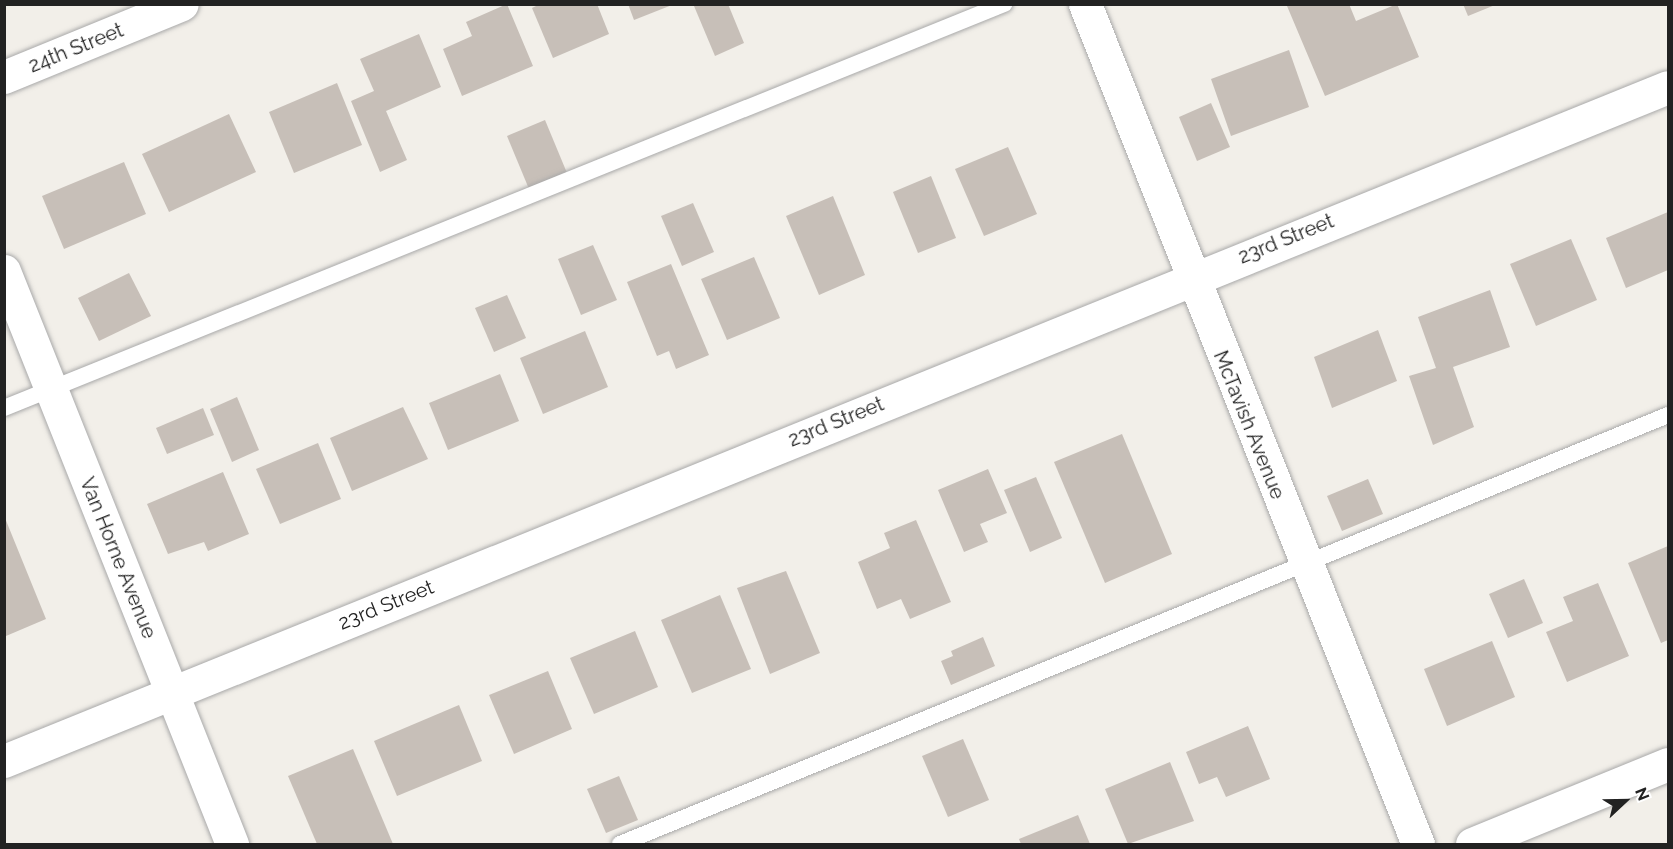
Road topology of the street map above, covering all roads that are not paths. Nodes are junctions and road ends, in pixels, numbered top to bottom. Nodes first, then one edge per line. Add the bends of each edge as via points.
1 (182, 4) edge
2 (1004, 4) edge
3 (1084, 4) edge
4 (4, 77) edge
5 (1668, 87) edge
6 (4, 272) edge
7 (1189, 277) junction
8 (51, 389) junction
9 (4, 408) edge
10 (1668, 415) edge
11 (1304, 560) junction
12 (172, 692) junction
13 (4, 761) edge
14 (1668, 764) edge
15 (232, 844) edge
16 (620, 844) edge
17 (1418, 844) edge
18 (1472, 844) edge

1 - 4 street, 24th Street
2 - 8 lane
3 - 7 street, McTavish Avenue
5 - 7 street, 23rd Street
6 - 8 street, Van Horne Avenue
7 - 11 street, McTavish Avenue
7 - 12 street, 23rd Street
8 - 9 lane
8 - 12 street, Van Horne Avenue
10 - 11 lane
11 - 16 lane
11 - 17 street, McTavish Avenue
12 - 13 street, 23rd Street
12 - 15 street, Van Horne Avenue
14 - 18 street

